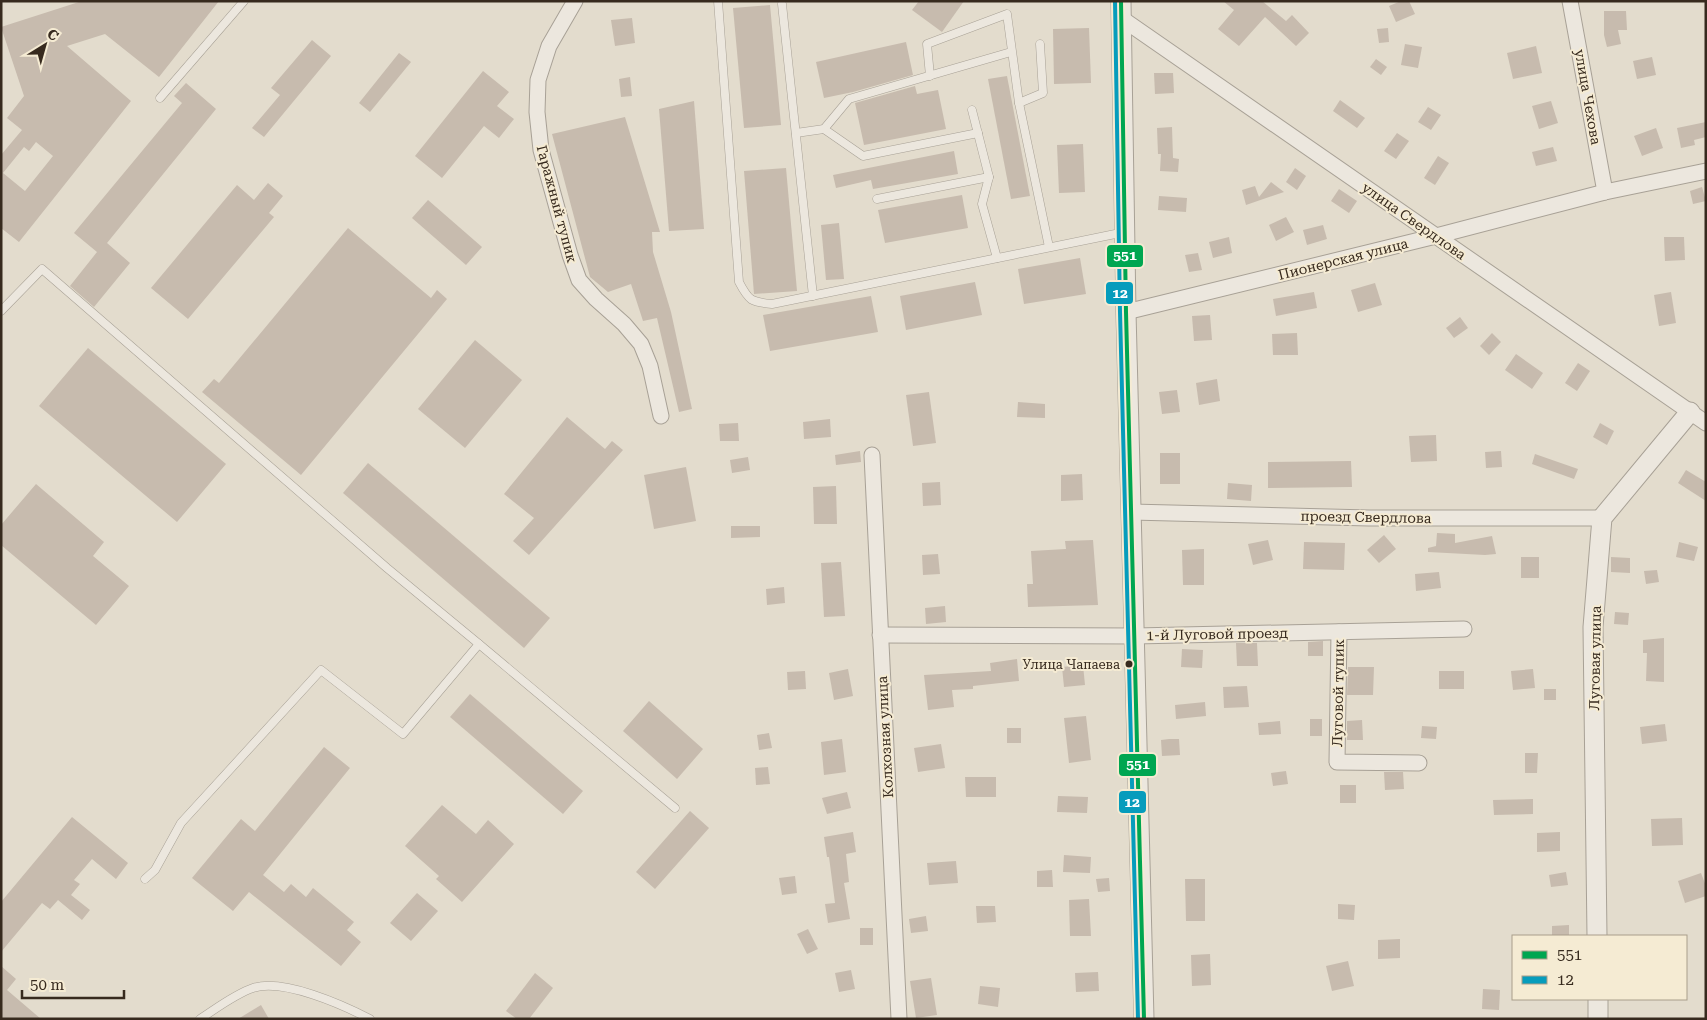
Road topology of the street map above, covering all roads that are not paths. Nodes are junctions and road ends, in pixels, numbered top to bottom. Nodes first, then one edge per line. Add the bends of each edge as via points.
1 (244, 1) edge
2 (575, 1) edge
3 (718, 1) edge
4 (1570, 1) edge
5 (782, 4) dead end
6 (1121, 10) edge
7 (1040, 44) dead end
8 (1011, 52) junction
9 (930, 76) junction
10 (160, 98) dead end
11 (1019, 103) junction
12 (972, 110) dead end
13 (824, 129) junction
14 (796, 133) junction
15 (978, 133) junction
16 (1706, 171) edge
17 (988, 177) junction
18 (1605, 192) junction
19 (877, 199) dead end
20 (1125, 232) junction
21 (1436, 236) junction
22 (1050, 248) junction
23 (997, 258) junction
24 (813, 296) junction
25 (1, 311) edge
26 (1126, 312) junction
27 (1690, 412) junction
28 (661, 416) dead end
29 (1706, 423) edge
30 (872, 455) dead end
31 (1131, 512) junction
32 (1602, 518) junction
33 (1464, 630) dead end
34 (1339, 632) junction
35 (880, 635) junction
36 (1135, 636) junction
37 (479, 644) junction
38 (1419, 763) dead end
39 (675, 808) dead end
40 (145, 879) dead end
41 (1597, 935) edge
42 (1598, 1000) edge
43 (200, 1019) edge
44 (370, 1019) edge
45 (899, 1019) edge
46 (1144, 1019) edge
47 (1598, 1019) edge

1 - 10 lane
2 - 28 street, Гаражный тупик via 549,46 538,80 537,112 542,150 579,280 641,344 650,366
3 - 24 lane via 739,282 753,302 772,304
4 - 18 street, улица Чехова
5 - 14 lane
6 - 20 street
6 - 21 street, улица Свердлова
7 - 11 lane via 1043,93
8 - 9 lane
8 - 9 lane via 1007,14 927,44
8 - 11 lane
9 - 13 lane via 849,99
11 - 22 lane
12 - 15 lane
13 - 14 lane
13 - 15 lane via 863,156
14 - 24 lane
15 - 17 lane
16 - 18 street, Пионерская улица
17 - 19 lane
17 - 23 lane via 982,204
18 - 21 street, Пионерская улица
20 - 22 lane
20 - 26 street
21 - 26 street, Пионерская улица
21 - 27 street, улица Свердлова
22 - 23 lane
23 - 24 lane
25 - 37 lane via 42,269
26 - 31 street
27 - 29 street, улица Свердлова
27 - 32 street
30 - 35 street, Колхозная улица
31 - 32 street, проезд Свердлова via 1369,518
31 - 36 street
32 - 41 street, Луговая улица via 1593,627
33 - 34 street, 1-й Луговой проезд
34 - 36 street, 1-й Луговой проезд
34 - 38 street, Луговой тупик via 1337,762
35 - 36 street, 1-й Луговой проезд
35 - 45 street, Колхозная улица
36 - 46 street
37 - 39 lane
37 - 40 lane via 403,734 321,670 181,824 155,870
42 - 47 street
43 - 44 lane via 246,990 266,985 318,996

